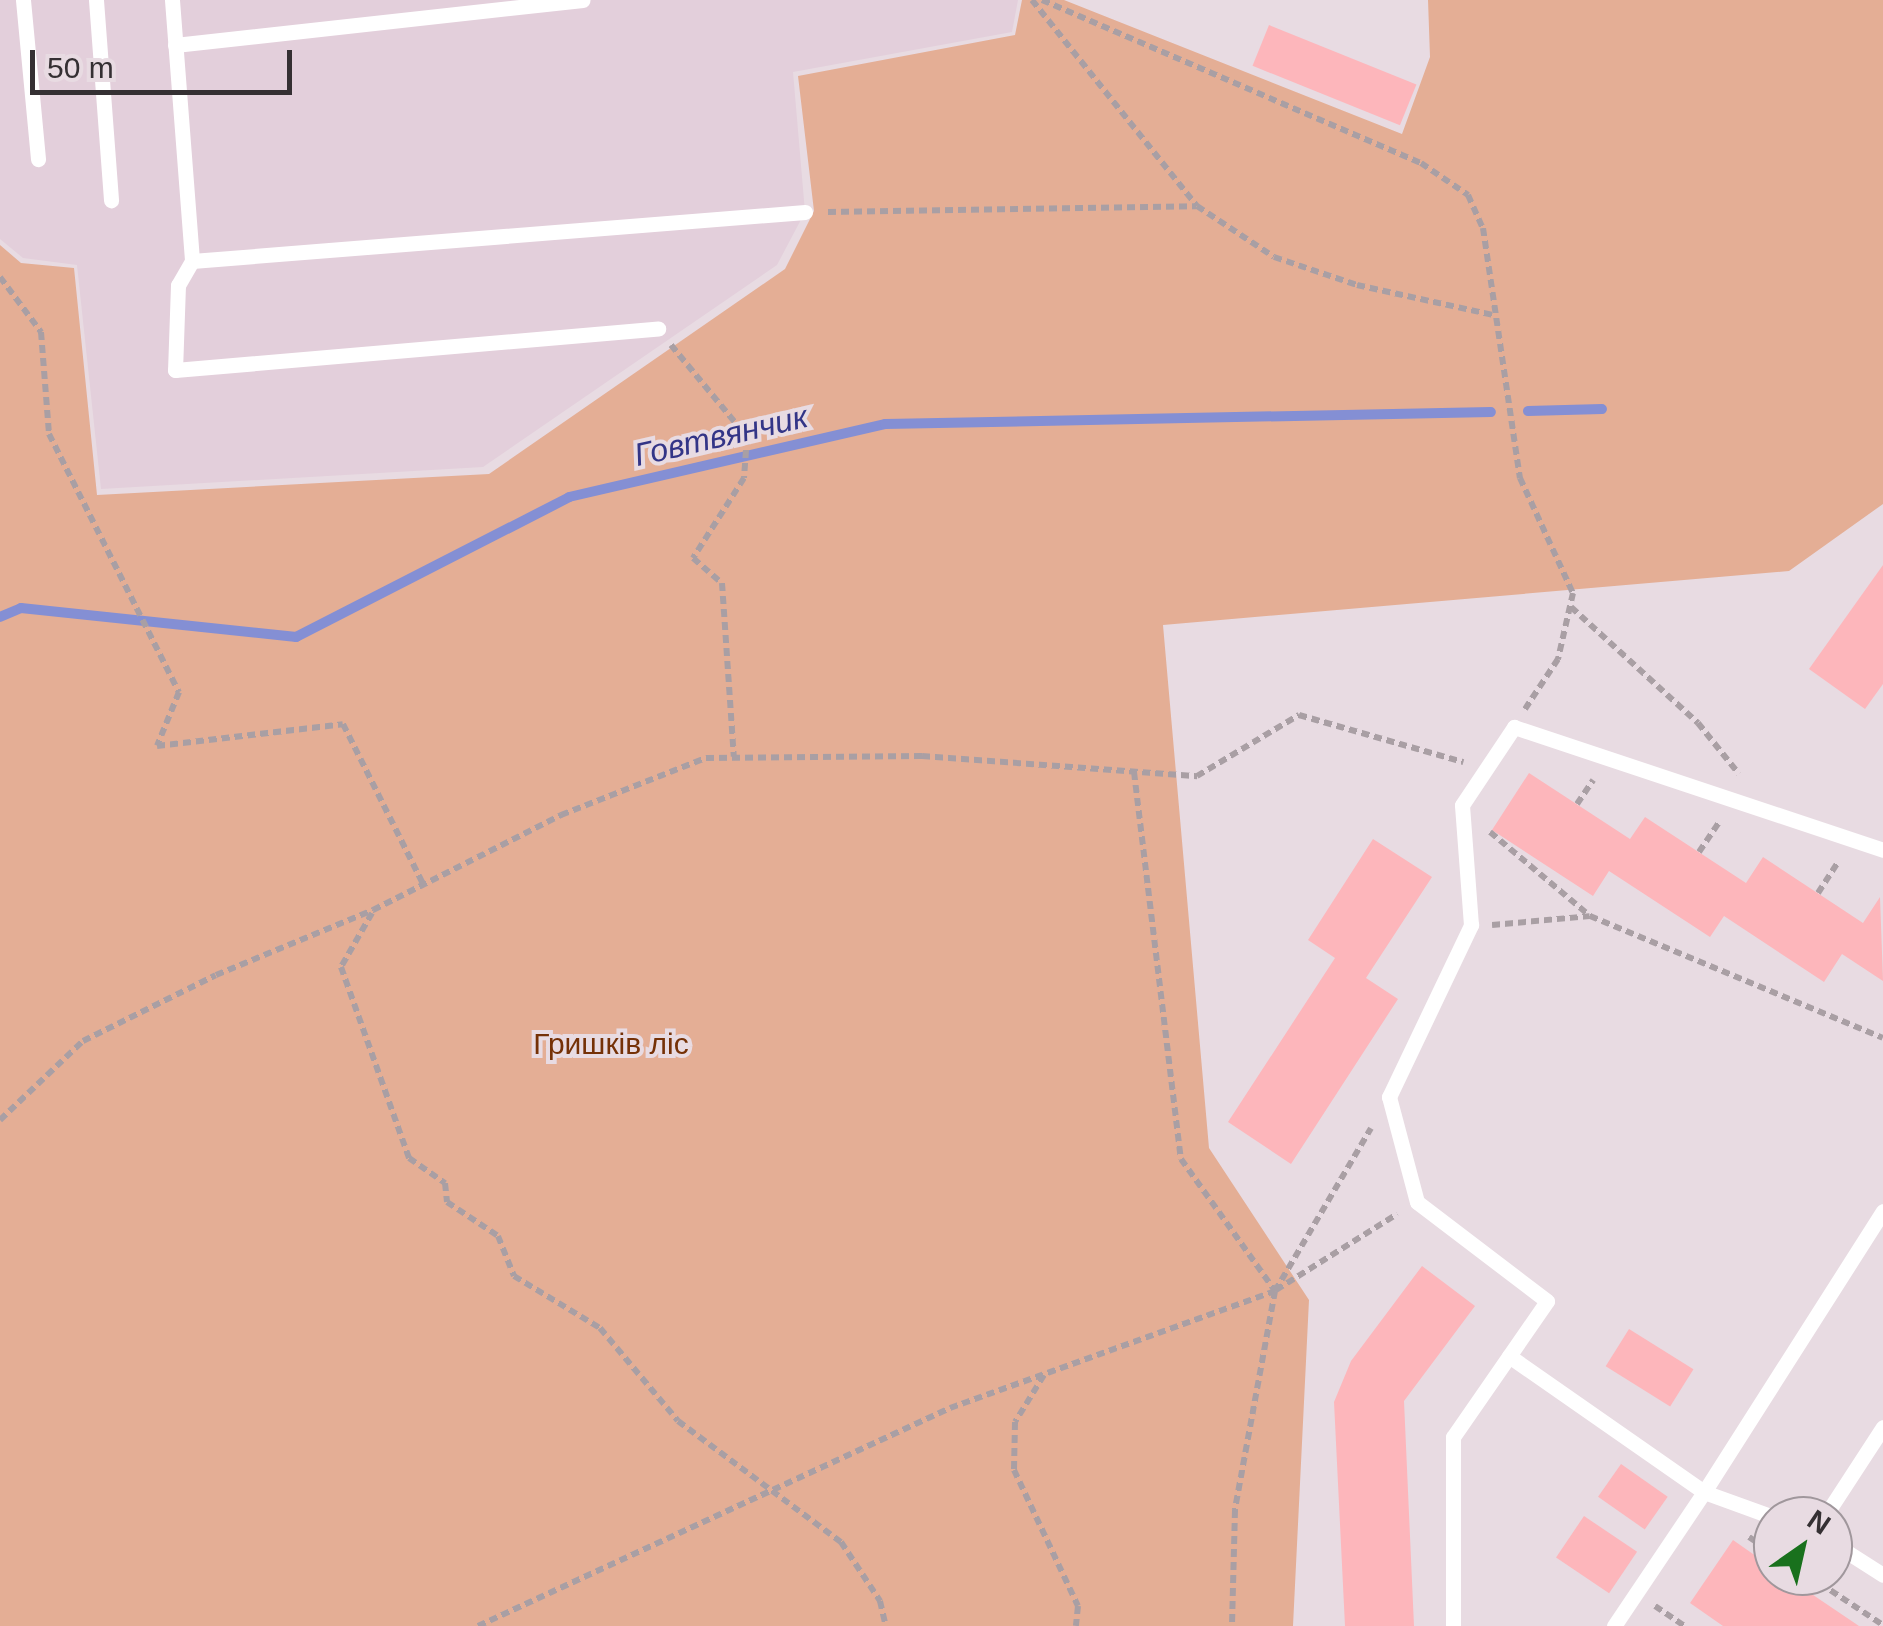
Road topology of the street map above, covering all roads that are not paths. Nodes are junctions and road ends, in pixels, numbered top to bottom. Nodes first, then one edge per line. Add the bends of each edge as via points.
1 (23, 0) edge
2 (96, 0) edge
3 (172, 0) edge
4 (583, 0) edge
5 (176, 46) junction
6 (38, 160) dead end
7 (111, 200) dead end
8 (805, 212) road end
9 (192, 261) junction
10 (658, 329) road end
11 (1883, 850) edge
12 (1883, 1210) edge
13 (1509, 1356) junction
14 (1883, 1427) edge
15 (1704, 1492) junction
16 (1839, 1496) edge
17 (1753, 1509) edge
18 (1853, 1556) edge
19 (1883, 1575) edge
20 (1621, 1624) edge
21 (1453, 1626) edge

1 - 6 lane
2 - 7 lane
3 - 5 lane
4 - 5 lane
5 - 9 lane
8 - 9 lane
9 - 10 lane via 178,285 175,370
11 - 13 lane via 1514,726 1462,805 1471,925 1389,1097 1417,1202 1547,1301
12 - 15 lane
13 - 15 lane
13 - 21 lane via 1454,1437
14 - 16 lane
15 - 17 lane
15 - 20 lane
18 - 19 lane

